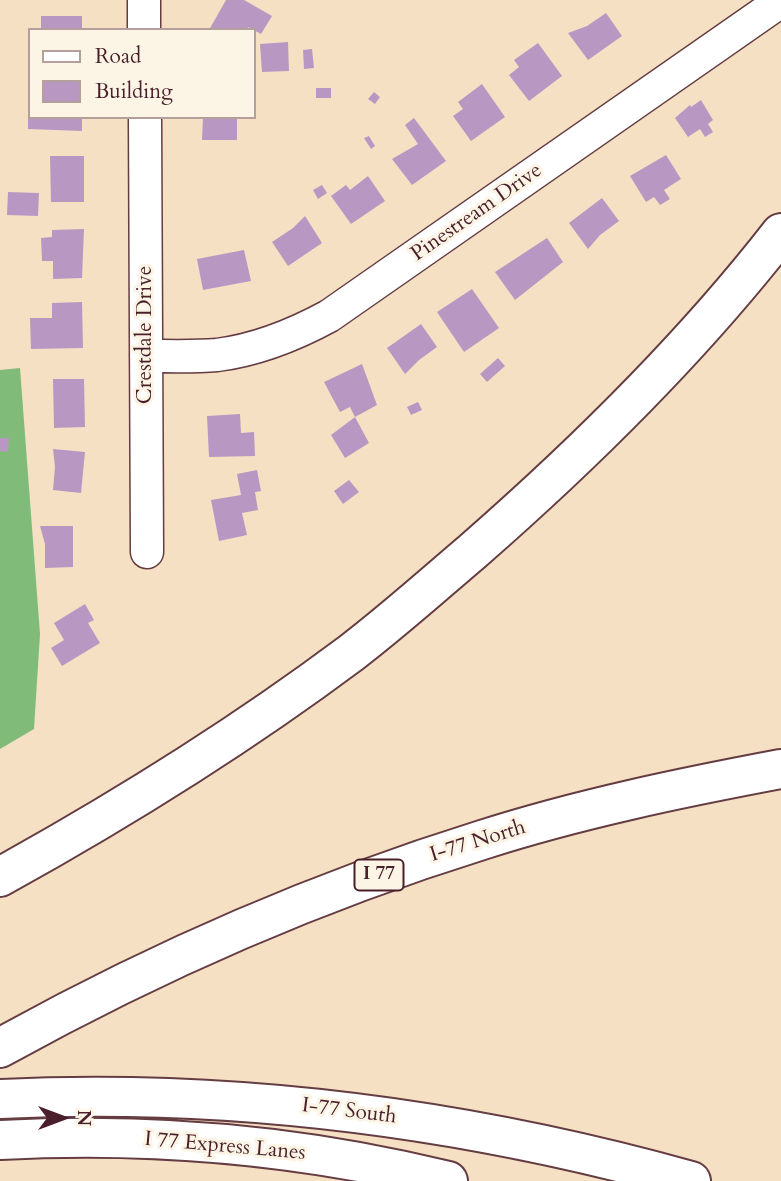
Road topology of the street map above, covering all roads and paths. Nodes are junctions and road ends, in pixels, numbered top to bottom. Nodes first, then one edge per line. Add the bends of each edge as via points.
1 (144, 0) edge
2 (781, 1) edge
3 (144, 28) edge
4 (145, 119) edge
5 (781, 233) edge
6 (146, 356) junction
7 (147, 552) dead end
8 (781, 769) edge
9 (0, 877) edge
10 (0, 1048) edge
11 (0, 1099) edge
12 (6, 1140) edge
13 (448, 1181) edge
14 (691, 1181) edge

1 - 3 street
2 - 6 street, Pinestream Drive via 329,316 252,348 216,355
4 - 6 street, Crestdale Drive
5 - 9 highway via 713,316 616,418 401,612 249,725
6 - 7 street, Crestdale Drive
8 - 10 highway, I-77 North / I 77 via 561,818 390,871 251,924
11 - 14 highway, I-77 South via 156,1097 372,1114 528,1141
12 - 13 highway, I 77 Express Lanes via 155,1139 261,1147

